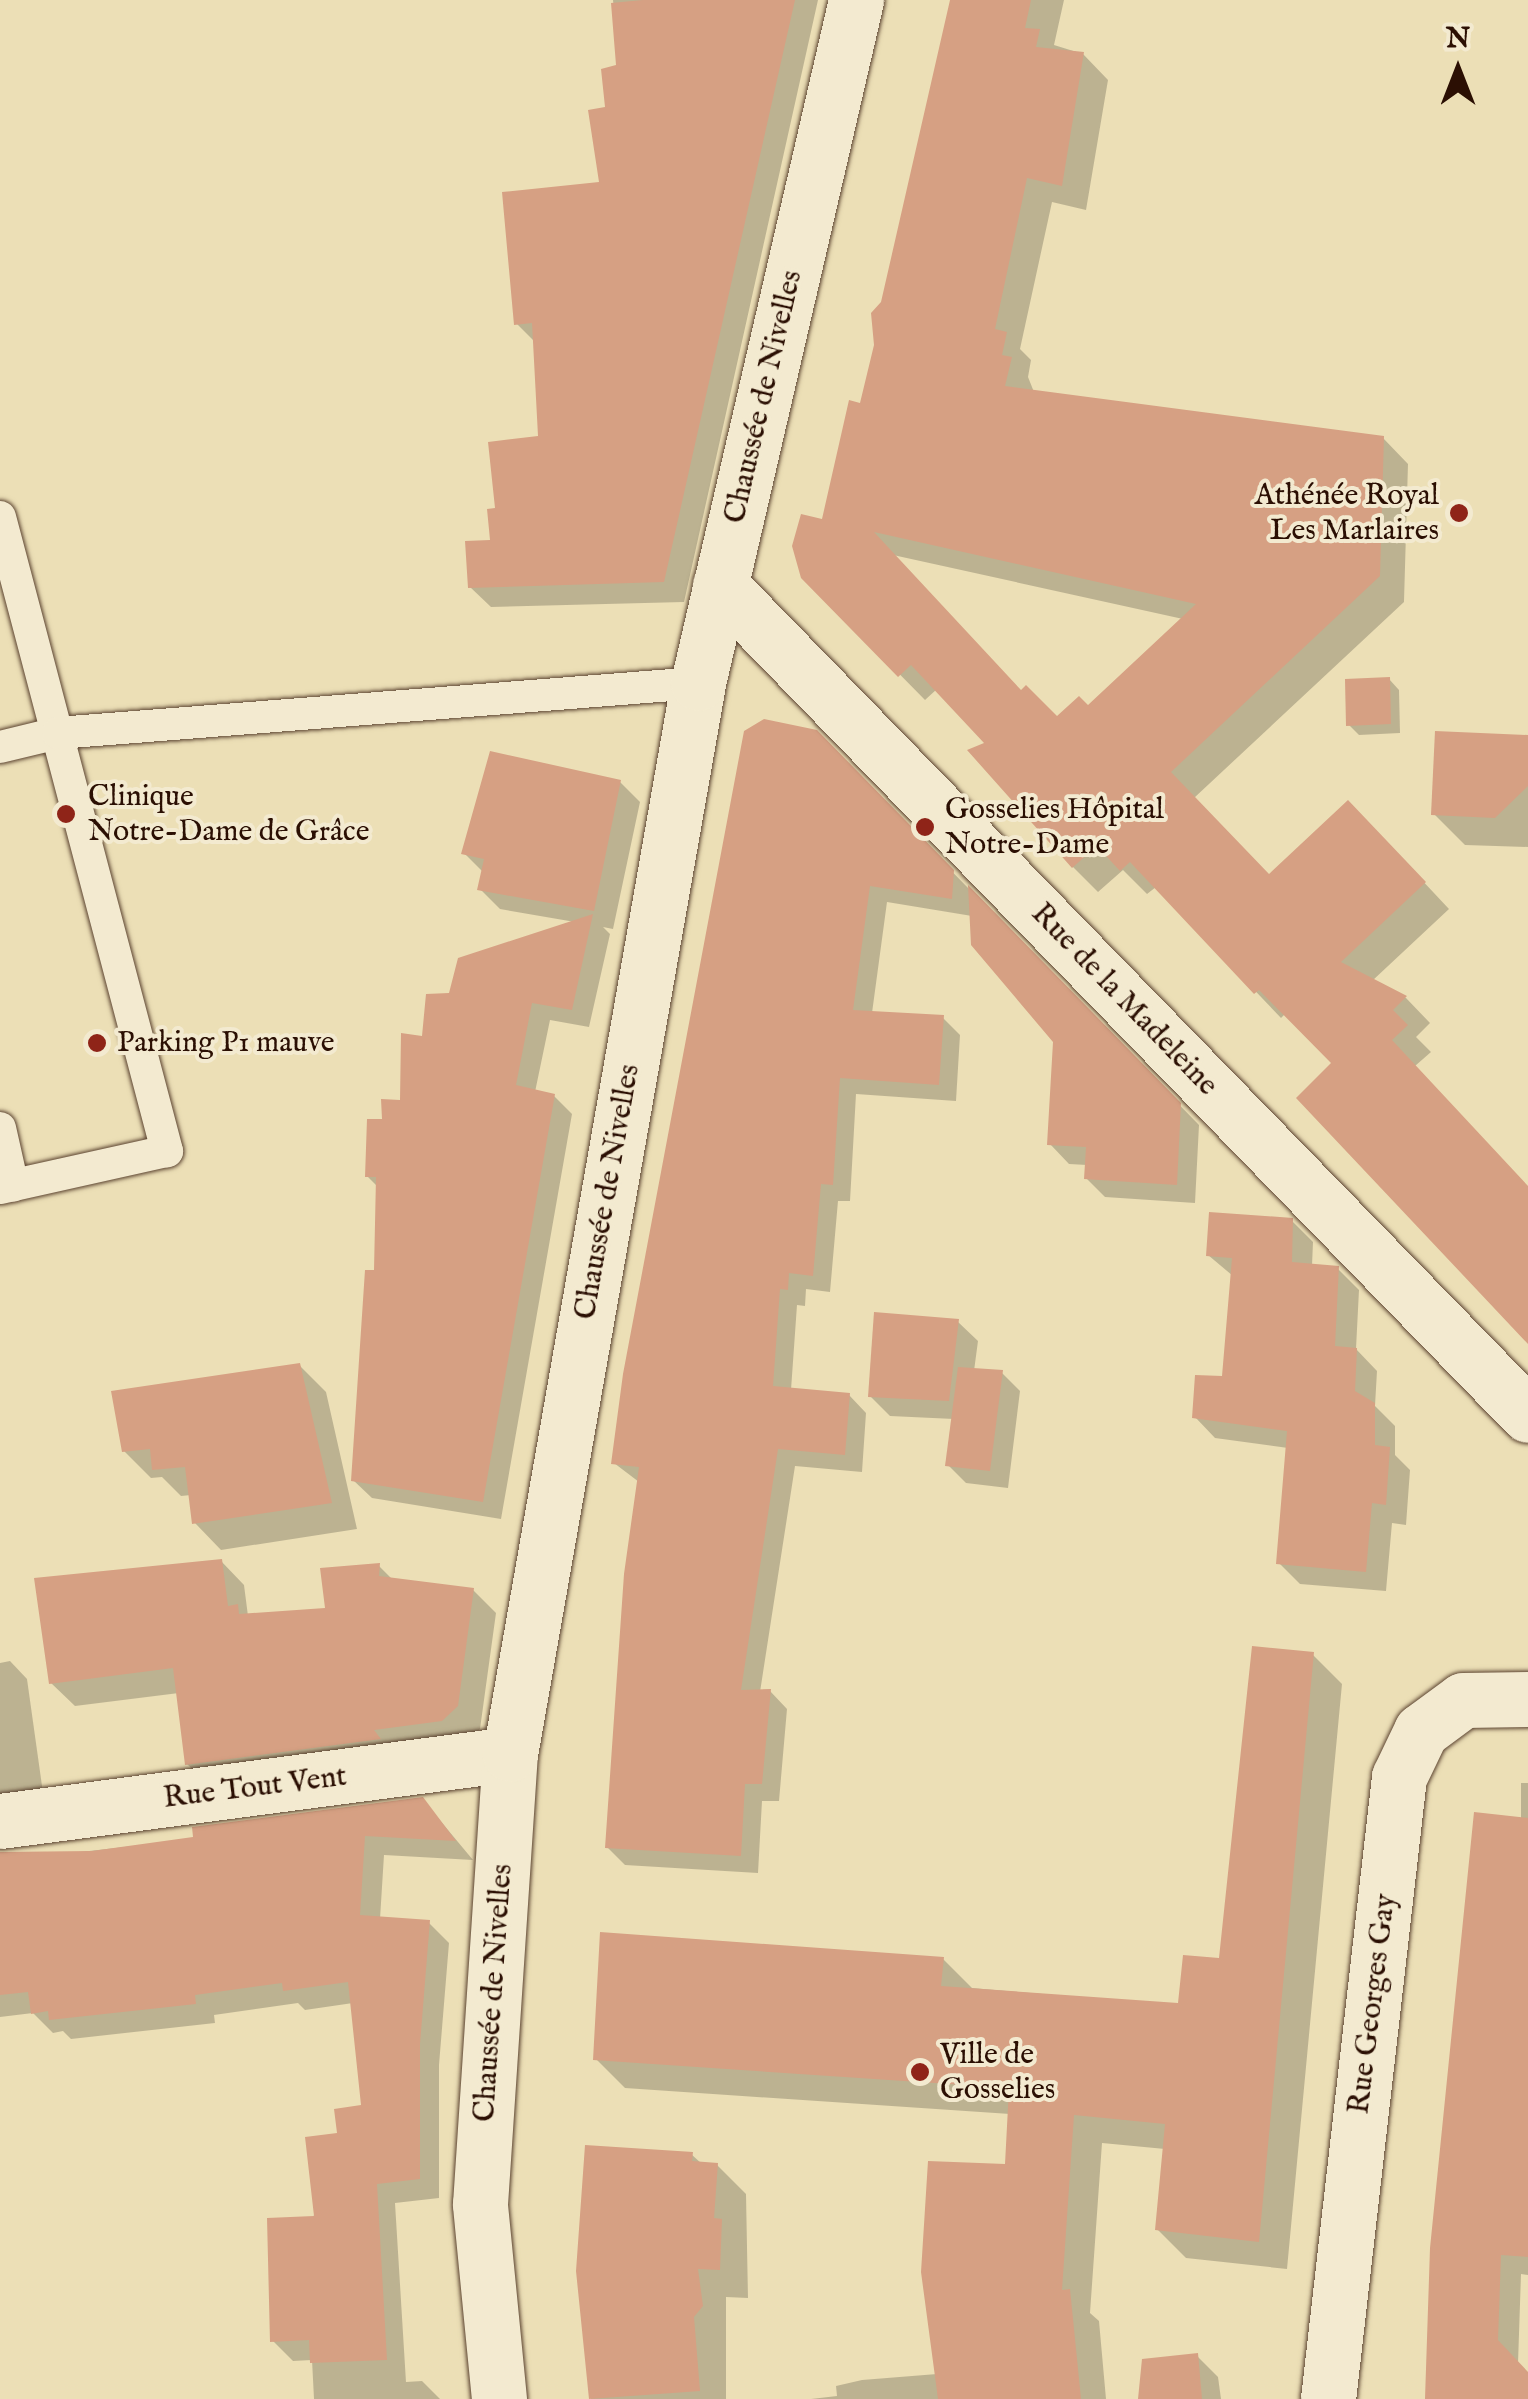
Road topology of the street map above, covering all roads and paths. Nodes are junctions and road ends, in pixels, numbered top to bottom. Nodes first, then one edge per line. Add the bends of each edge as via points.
1 (856, 0) edge
2 (0, 517) edge
3 (720, 585) junction
4 (698, 684) junction
5 (58, 733) junction
6 (0, 748) edge
7 (0, 1128) edge
8 (6, 1187) edge
9 (1528, 1415) edge
10 (1528, 1699) edge
11 (510, 1754) junction
12 (0, 1821) edge
13 (499, 2399) edge
14 (1328, 2399) edge

1 - 3 main road, Chaussée de Nivelles
2 - 5 lane
3 - 4 main road, Chaussée de Nivelles
3 - 9 main road, Rue de la Madeleine
4 - 5 lane
4 - 11 main road, Chaussée de Nivelles
5 - 6 lane
5 - 8 lane via 167,1151
7 - 8 lane
10 - 14 main road, Rue Georges Gay via 1463,1700 1421,1731 1399,1777
11 - 12 main road, Rue Tout Vent
11 - 13 main road, Chaussée de Nivelles via 480,2204

